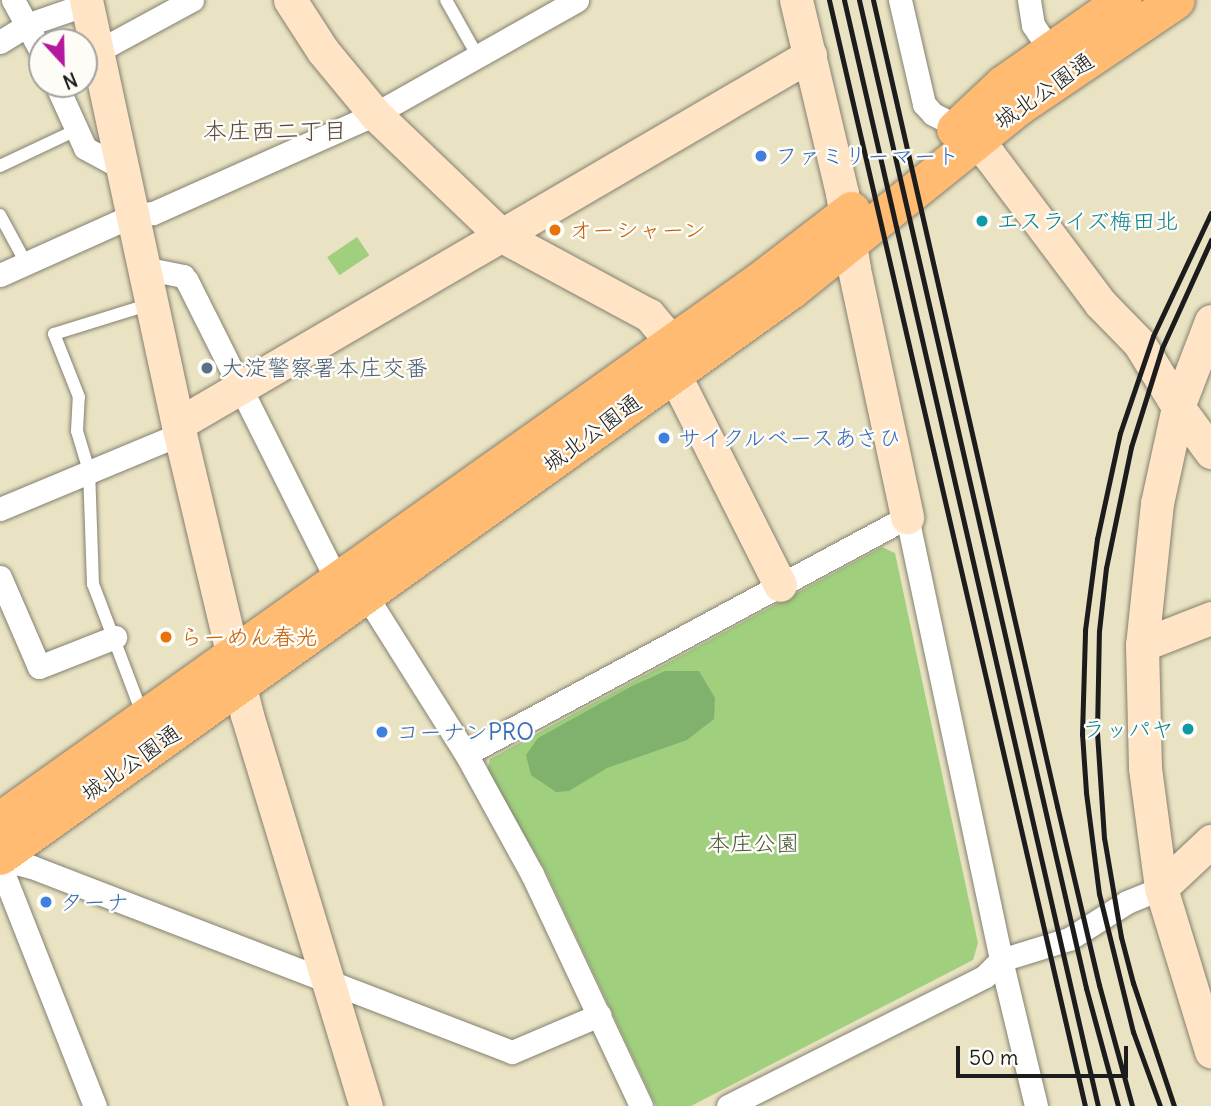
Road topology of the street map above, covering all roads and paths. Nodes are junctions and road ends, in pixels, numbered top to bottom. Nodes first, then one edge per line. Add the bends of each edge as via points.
1 (13, 0) edge
2 (192, 0) edge
3 (290, 0) edge
4 (446, 0) edge
5 (578, 0) edge
6 (796, 0) edge
7 (900, 0) edge
8 (1029, 0) edge
9 (1123, 0) edge
10 (1176, 0) edge
11 (86, 2) edge
12 (29, 24) junction
13 (31, 28) edge
14 (92, 28) edge
15 (0, 43) edge
16 (1049, 49) junction
17 (98, 51) joint
18 (477, 55) junction
19 (810, 55) junction
20 (62, 98) edge
21 (374, 114) junction
22 (76, 130) junction
23 (967, 133) junction
24 (0, 166) edge
25 (122, 168) junction
26 (0, 215) edge
27 (131, 216) junction
28 (848, 229) junction
29 (502, 236) junction
30 (26, 263) junction
31 (143, 268) junction
32 (0, 275) edge
33 (152, 304) junction
34 (1211, 321) edge
35 (673, 358) junction
36 (242, 387) junction
37 (1178, 407) junction
38 (179, 429) junction
39 (1211, 452) edge
40 (89, 471) junction
41 (0, 509) edge
42 (907, 517) junction
43 (0, 577) edge
44 (779, 585) junction
45 (352, 588) junction
46 (1211, 618) edge
47 (115, 638) junction
48 (1142, 645) junction
49 (237, 669) junction
50 (144, 716) junction
51 (466, 754) junction
52 (0, 820) edge
53 (1211, 841) edge
54 (0, 858) edge
55 (1211, 862) edge
56 (0, 865) edge
57 (1161, 888) junction
58 (1001, 960) junction
59 (329, 981) junction
60 (599, 1015) junction
61 (1208, 1035) edge
62 (95, 1106) edge
63 (366, 1106) edge
64 (641, 1106) edge
65 (728, 1106) edge
66 (1036, 1106) edge

1 - 12 street
2 - 17 street
3 - 21 street via 323,51
4 - 18 lane
5 - 18 street
6 - 19 street
7 - 23 street via 924,104
8 - 16 street via 1033,26
9 - 16 main road, 城北公園通
10 - 23 main road, 城北公園通
11 - 12 street
11 - 14 street
12 - 13 street
12 - 15 street
16 - 23 main road, 城北公園通 via 1003,84
17 - 25 street
18 - 21 street
19 - 28 street
19 - 29 street
20 - 22 street
21 - 27 street via 153,213
21 - 29 street
22 - 24 lane
22 - 25 street via 85,148
23 - 28 main road, 城北公園通
23 - 37 street via 1100,303 1139,342
25 - 27 street
26 - 30 lane
27 - 30 street
27 - 31 street
28 - 35 main road, 城北公園通
28 - 42 street
29 - 35 street via 649,315
29 - 36 street
30 - 32 street
31 - 33 street
31 - 36 street via 183,276
33 - 38 street
33 - 40 lane via 54,334 79,397 77,431
34 - 37 street
35 - 44 street
35 - 45 main road, 城北公園通
36 - 38 street
36 - 45 street
37 - 39 street
37 - 48 street via 1157,503
38 - 40 street
38 - 49 street
40 - 41 street
40 - 47 lane via 93,584
42 - 44 street
42 - 58 street
43 - 47 street via 39,667
44 - 51 street
45 - 49 main road, 城北公園通
45 - 51 street
46 - 48 street
47 - 50 lane
48 - 57 street via 1145,768
49 - 50 main road, 城北公園通
49 - 54 main road, 城北公園通
49 - 59 street
50 - 52 main road, 城北公園通
51 - 60 street via 532,874
53 - 57 street
54 - 59 street
55 - 57 street
56 - 62 street
57 - 58 street via 1127,902 1069,939
57 - 61 street
58 - 65 street via 985,976
58 - 66 street
59 - 60 street via 512,1052
59 - 63 street
60 - 64 street

